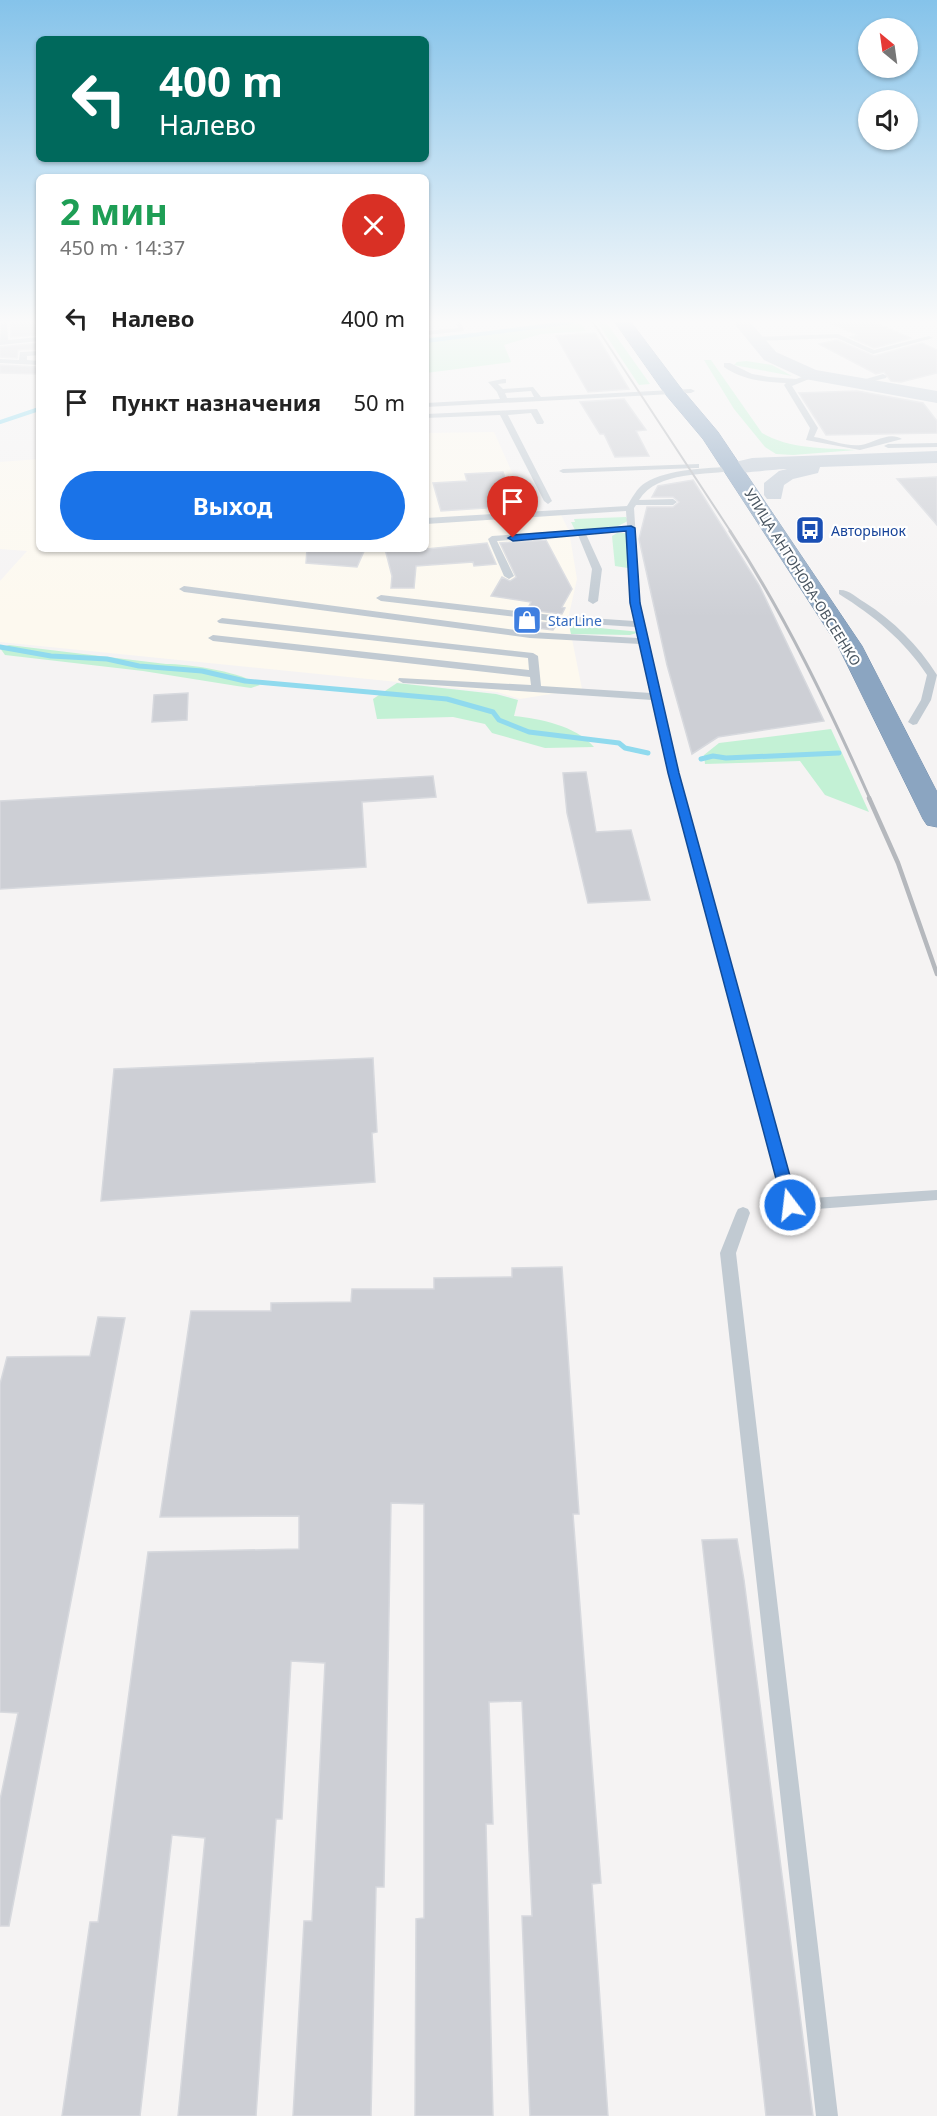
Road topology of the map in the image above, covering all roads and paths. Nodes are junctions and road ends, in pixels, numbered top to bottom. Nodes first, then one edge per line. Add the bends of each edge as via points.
1 (507, 421) edge
2 (702, 421) edge
3 (810, 421) edge
4 (937, 437) edge
5 (919, 438) dead end
6 (898, 440) dead end
7 (937, 445) edge
8 (868, 453) junction
9 (937, 457) edge
10 (746, 463) junction
11 (937, 464) edge
12 (813, 465) junction
13 (689, 469) junction
14 (670, 476) junction
15 (774, 495) junction
16 (548, 501) dead end
17 (673, 502) dead end
18 (631, 506) junction
19 (788, 513) dead end
20 (429, 520) edge
21 (631, 528) junction
22 (581, 532) junction
23 (509, 576) dead end
24 (837, 584) joint
25 (184, 589) dead end
26 (381, 598) dead end
27 (593, 601) dead end
28 (222, 621) dead end
29 (640, 624) junction
30 (213, 638) dead end
31 (645, 641) junction
32 (534, 674) junction
33 (403, 680) dead end
34 (536, 689) junction
35 (657, 698) junction
36 (913, 722) junction
37 (937, 770) edge
38 (937, 819) edge
39 (937, 1195) edge
40 (743, 1213) dead end
41 (827, 2116) edge

1 - 16 lane
2 - 10 highway, УЛИЦА АНТОНОВА-ОВСЕЕНКО via 711,436
3 - 8 lane via 814,428 808,438
4 - 5 lane
6 - 8 lane via 883,440
7 - 8 lane
8 - 9 main road
8 - 12 main road
10 - 12 main road
10 - 12 main road
10 - 13 lane
10 - 15 highway, УЛИЦА АНТОНОВА-ОВСЕЕНКО
10 - 38 highway, УЛИЦА АНТОНОВА-ОВСЕЕНКО via 850,646
11 - 12 main road
12 - 15 main road via 774,483
13 - 14 lane
13 - 14 lane via 565,474 644,472
14 - 18 lane via 648,485
15 - 19 highway, УЛИЦА АНТОНОВА-ОВСЕЕНКО
17 - 18 lane
18 - 20 lane
18 - 21 lane
21 - 22 lane
21 - 29 lane via 635,603
22 - 23 lane via 492,540
22 - 27 lane via 597,569
24 - 36 highway, УЛИЦА АНТОНОВА-ОВСЕЕНКО
24 - 36 lane via 900,632 920,653 932,675 926,700
25 - 31 lane via 530,635
26 - 29 lane via 560,619
28 - 32 lane via 533,656
29 - 31 lane
30 - 32 lane
31 - 35 lane
32 - 34 lane
33 - 34 lane
34 - 35 lane
35 - 39 lane via 790,1205
36 - 37 highway, УЛИЦА АНТОНОВА-ОВСЕЕНКО
40 - 41 lane via 728,1253

